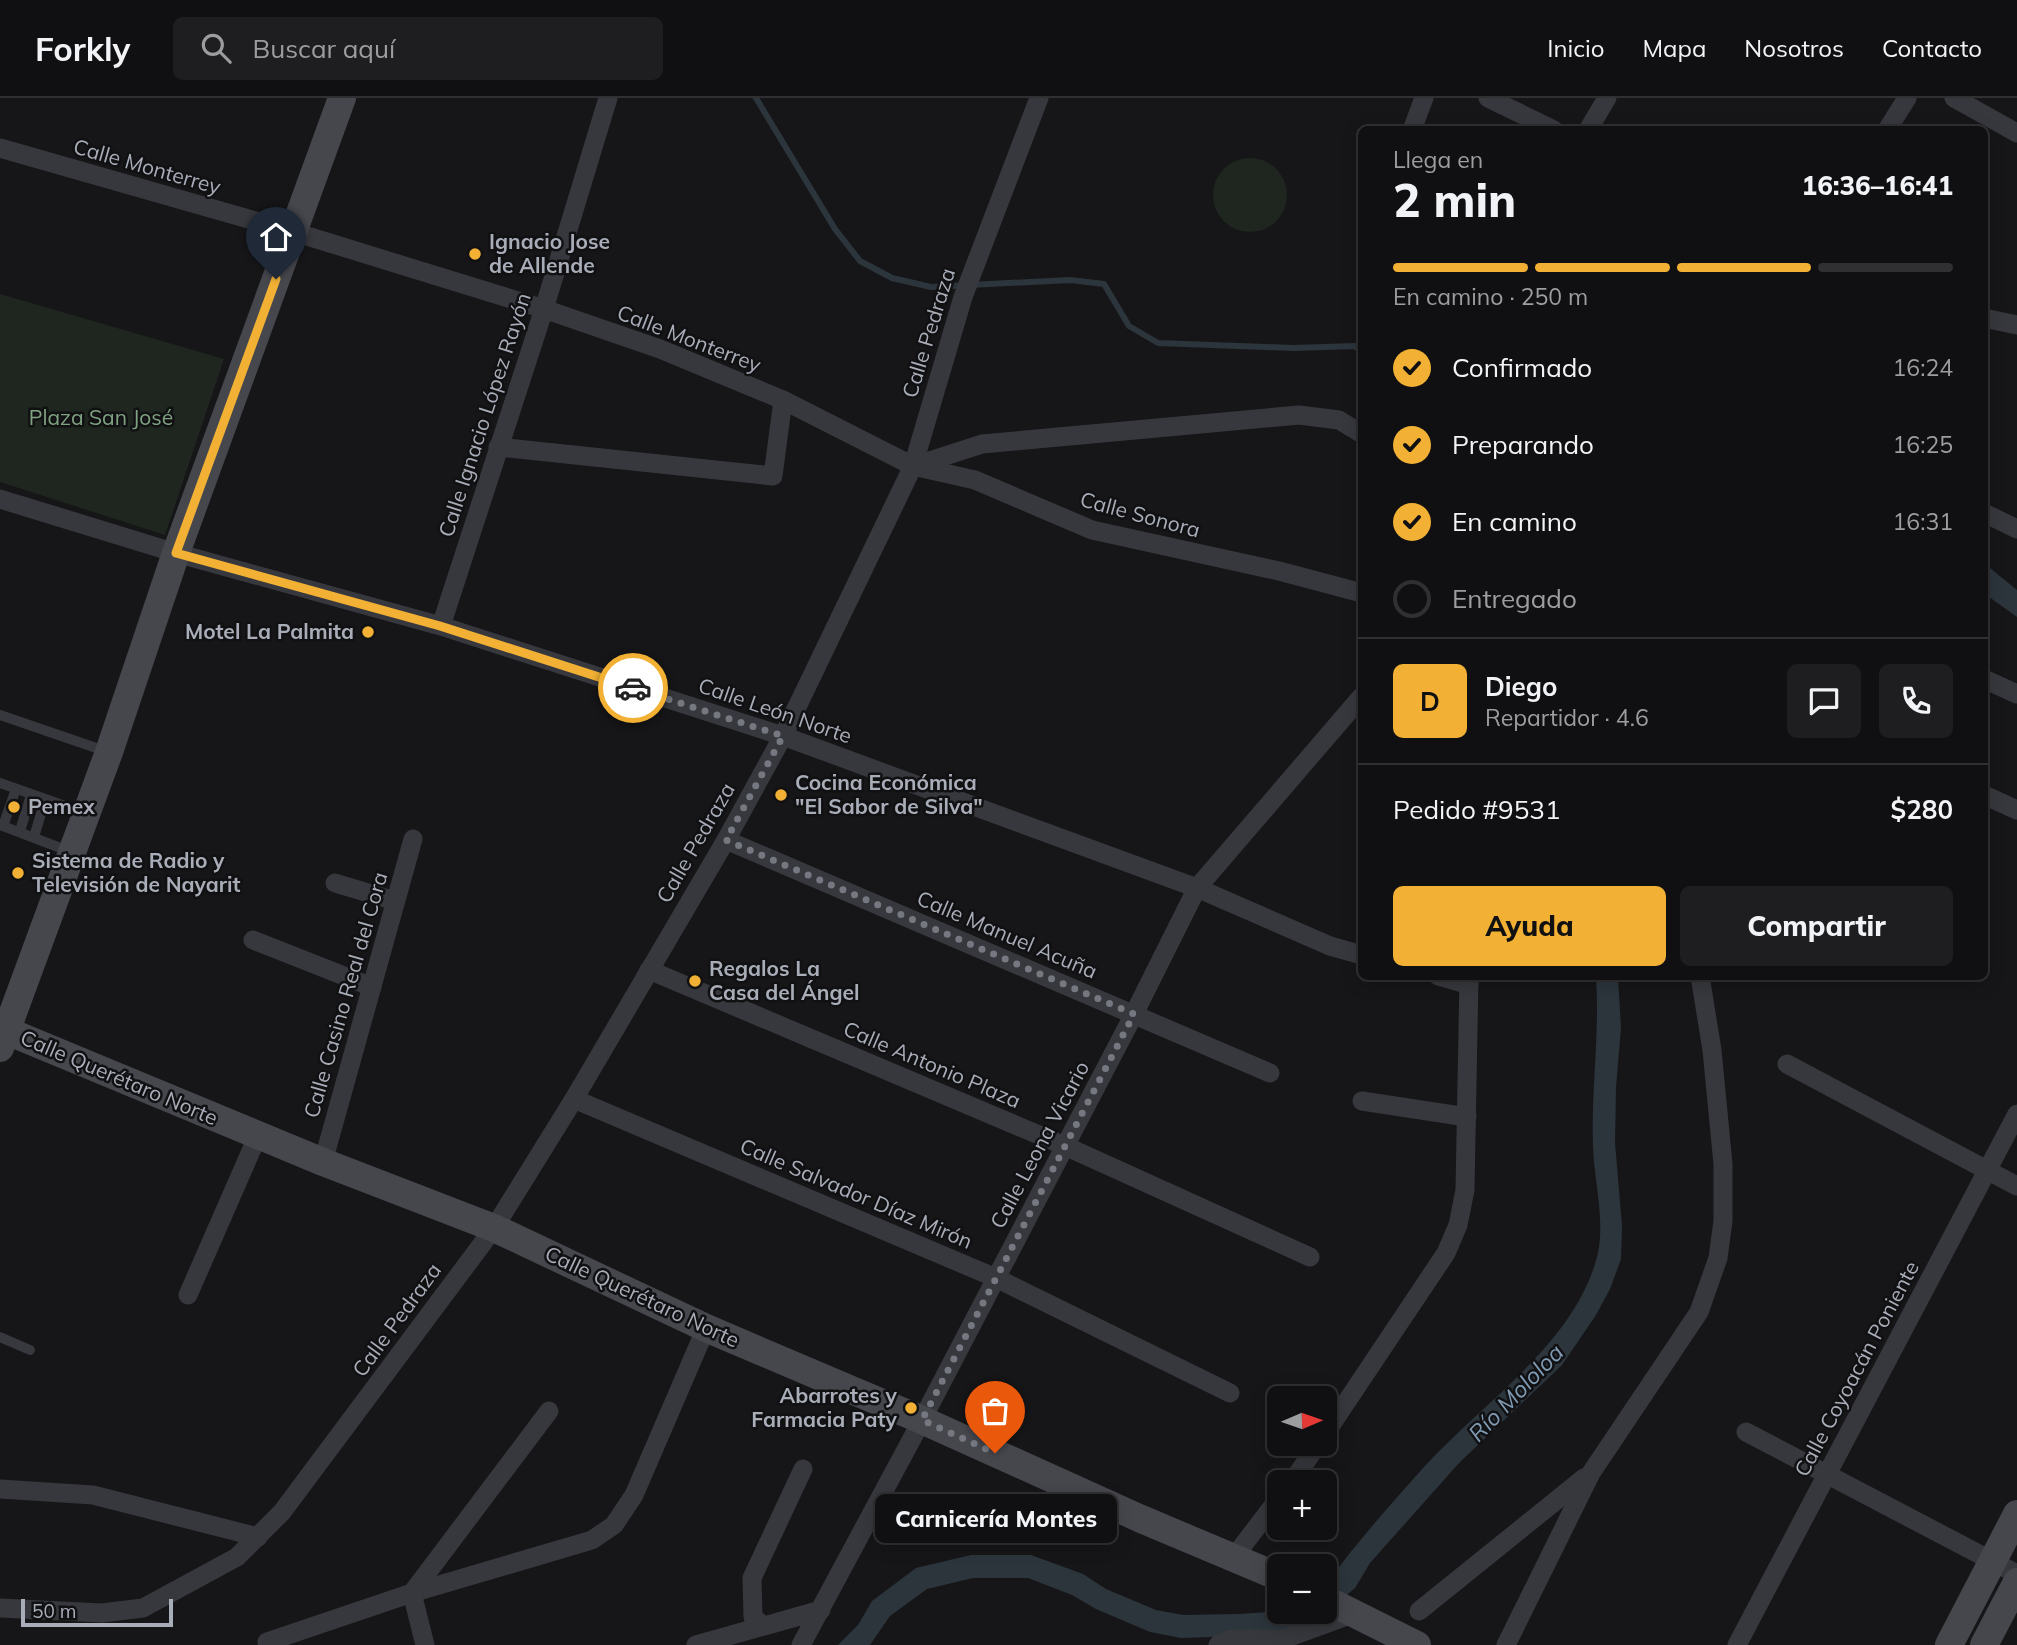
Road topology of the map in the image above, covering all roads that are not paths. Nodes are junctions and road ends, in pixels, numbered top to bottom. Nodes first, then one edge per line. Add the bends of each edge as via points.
1 (342, 98) edge
2 (608, 98) edge
3 (1038, 98) edge
4 (1424, 98) edge
5 (1488, 98) edge
6 (1607, 98) edge
7 (1907, 98) edge
8 (1954, 98) edge
9 (1414, 126) edge
10 (1545, 126) edge
11 (1590, 126) edge
12 (1890, 126) edge
13 (2017, 133) edge
14 (0, 148) edge
15 (294, 232) junction
16 (544, 309) junction
17 (1988, 319) edge
18 (2017, 325) edge
19 (783, 400) junction
20 (1358, 432) edge
21 (498, 447) junction
22 (913, 466) junction
23 (0, 499) edge
24 (1988, 515) edge
25 (2017, 529) edge
26 (176, 553) junction
27 (1358, 592) edge
28 (440, 626) junction
29 (1988, 681) edge
30 (2017, 694) edge
31 (1358, 701) edge
32 (0, 715) edge
33 (783, 736) junction
34 (109, 752) junction
35 (0, 783) edge
36 (16, 789) junction
37 (31, 795) junction
38 (1988, 797) edge
39 (45, 800) junction
40 (2017, 810) edge
41 (86, 813) junction
42 (2, 826) edge
43 (20, 831) junction
44 (34, 837) junction
45 (413, 839) dead end
46 (726, 840) junction
47 (71, 852) junction
48 (335, 883) dead end
49 (1197, 888) junction
50 (395, 901) junction
51 (253, 940) dead end
52 (1358, 954) edge
53 (649, 970) junction
54 (1701, 980) edge
55 (1469, 981) edge
56 (372, 987) junction
57 (1134, 1014) junction
58 (2, 1036) edge
59 (1787, 1064) dead end
60 (1270, 1073) dead end
61 (574, 1099) junction
62 (1362, 1101) dead end
63 (2017, 1114) edge
64 (1467, 1117) junction
65 (258, 1135) junction
66 (1065, 1146) junction
67 (323, 1162) junction
68 (1987, 1170) junction
69 (2017, 1186) edge
70 (494, 1228) junction
71 (1310, 1257) dead end
72 (996, 1278) junction
73 (188, 1295) dead end
74 (706, 1328) junction
75 (0, 1337) edge
76 (30, 1350) dead end
77 (1230, 1394) dead end
78 (549, 1411) dead end
79 (1337, 1416) edge
80 (922, 1420) junction
81 (1746, 1432) dead end
82 (803, 1469) dead end
83 (1591, 1473) junction
84 (1827, 1474) junction
85 (0, 1489) edge
86 (1267, 1513) edge
87 (2017, 1514) edge
88 (258, 1537) junction
89 (1234, 1556) junction
90 (1993, 1560) junction
91 (1267, 1571) edge
92 (2017, 1574) edge
93 (2017, 1582) edge
94 (412, 1593) junction
95 (1341, 1607) edge
96 (0, 1608) edge
97 (821, 1610) junction
98 (1419, 1611) dead end
99 (763, 1626) junction
100 (267, 1642) dead end
101 (425, 1645) edge
102 (696, 1645) edge
103 (801, 1645) edge
104 (1218, 1645) edge
105 (1417, 1645) edge
106 (1506, 1645) edge
107 (1737, 1645) edge
108 (1949, 1645) edge
109 (1984, 1645) edge

1 - 15 street
2 - 16 street, Calle Ignacio López Rayón
3 - 22 street, Calle Pedraza via 978,252
4 - 9 street
5 - 10 street
6 - 11 street
7 - 12 street
8 - 13 street
14 - 15 street, Calle Monterrey
15 - 16 street, Calle Monterrey
15 - 26 street
16 - 19 street, Calle Monterrey via 660,349
16 - 21 street, Calle Ignacio López Rayón
17 - 18 street
19 - 21 street via 773,476
19 - 22 street, Calle Monterrey
20 - 22 street via 1339,420 1298,415 982,444
21 - 28 street, Calle Ignacio López Rayón
22 - 27 street, Calle Sonora via 975,480 1092,530
22 - 33 street, Calle Pedraza
23 - 26 street, Calle León Norte
24 - 25 street
26 - 28 street, Calle León Norte
26 - 34 street
28 - 33 street, Calle León Norte
29 - 30 street
31 - 49 street, Calle Leona Vicario
32 - 34 lane
33 - 46 street, Calle Pedraza
33 - 49 street, Calle León Norte
34 - 41 street
35 - 36 lane
36 - 37 lane
36 - 42 lane
37 - 39 lane
37 - 43 lane
38 - 40 street
39 - 41 lane
39 - 44 lane
41 - 47 street
42 - 43 lane
43 - 44 lane
44 - 47 lane
45 - 50 street, Calle Casino Real del Cora
46 - 53 street, Calle Pedraza
46 - 57 street, Calle Manuel Acuña
47 - 58 street
48 - 50 street
49 - 52 street, Calle León Norte
49 - 57 street, Calle Leona Vicario
50 - 56 street, Calle Casino Real del Cora
51 - 56 street
53 - 61 street, Calle Pedraza
53 - 66 street, Calle Antonio Plaza
54 - 83 street via 1723,1164 1718,1258 1699,1312
55 - 64 street
56 - 67 street, Calle Casino Real del Cora
57 - 60 street, Calle Manuel Acuña
57 - 66 street, Calle Leona Vicario
58 - 65 street, Calle Querétaro Norte
59 - 68 street
61 - 70 street, Calle Pedraza
61 - 72 street, Calle Salvador Díaz Mirón
62 - 64 street
63 - 68 street, Calle Coyoacán Poniente
64 - 79 street via 1465,1190 1446,1253
65 - 67 street, Calle Querétaro Norte
65 - 73 street
66 - 71 street, Calle Antonio Plaza
66 - 72 street, Calle Leona Vicario
67 - 70 street, Calle Querétaro Norte
68 - 69 street
68 - 84 street, Calle Coyoacán Poniente
70 - 74 street, Calle Querétaro Norte
70 - 88 street, Calle Pedraza via 282,1512
72 - 77 street, Calle Salvador Díaz Mirón
72 - 80 street, Calle Leona Vicario
74 - 80 street, Calle Querétaro Norte
74 - 94 street via 634,1495 614,1525 592,1540
75 - 76 lane
78 - 94 street
80 - 89 street, Calle Querétaro Norte
80 - 97 street, Calle Leona Vicario
81 - 84 street
82 - 99 street via 752,1578 754,1617
83 - 98 street
83 - 106 street
84 - 90 street
84 - 107 street, Calle Coyoacán Poniente
85 - 88 street via 93,1495
86 - 89 street
87 - 90 street
88 - 96 street, Calle Pedraza via 237,1557 143,1608 102,1613
89 - 91 street, Calle Querétaro Norte
90 - 92 street
90 - 108 street
93 - 109 street
94 - 100 street
94 - 101 street
95 - 104 street via 1284,1639 1231,1639
95 - 105 street
97 - 99 street
97 - 103 street, Calle Leona Vicario
99 - 102 street

